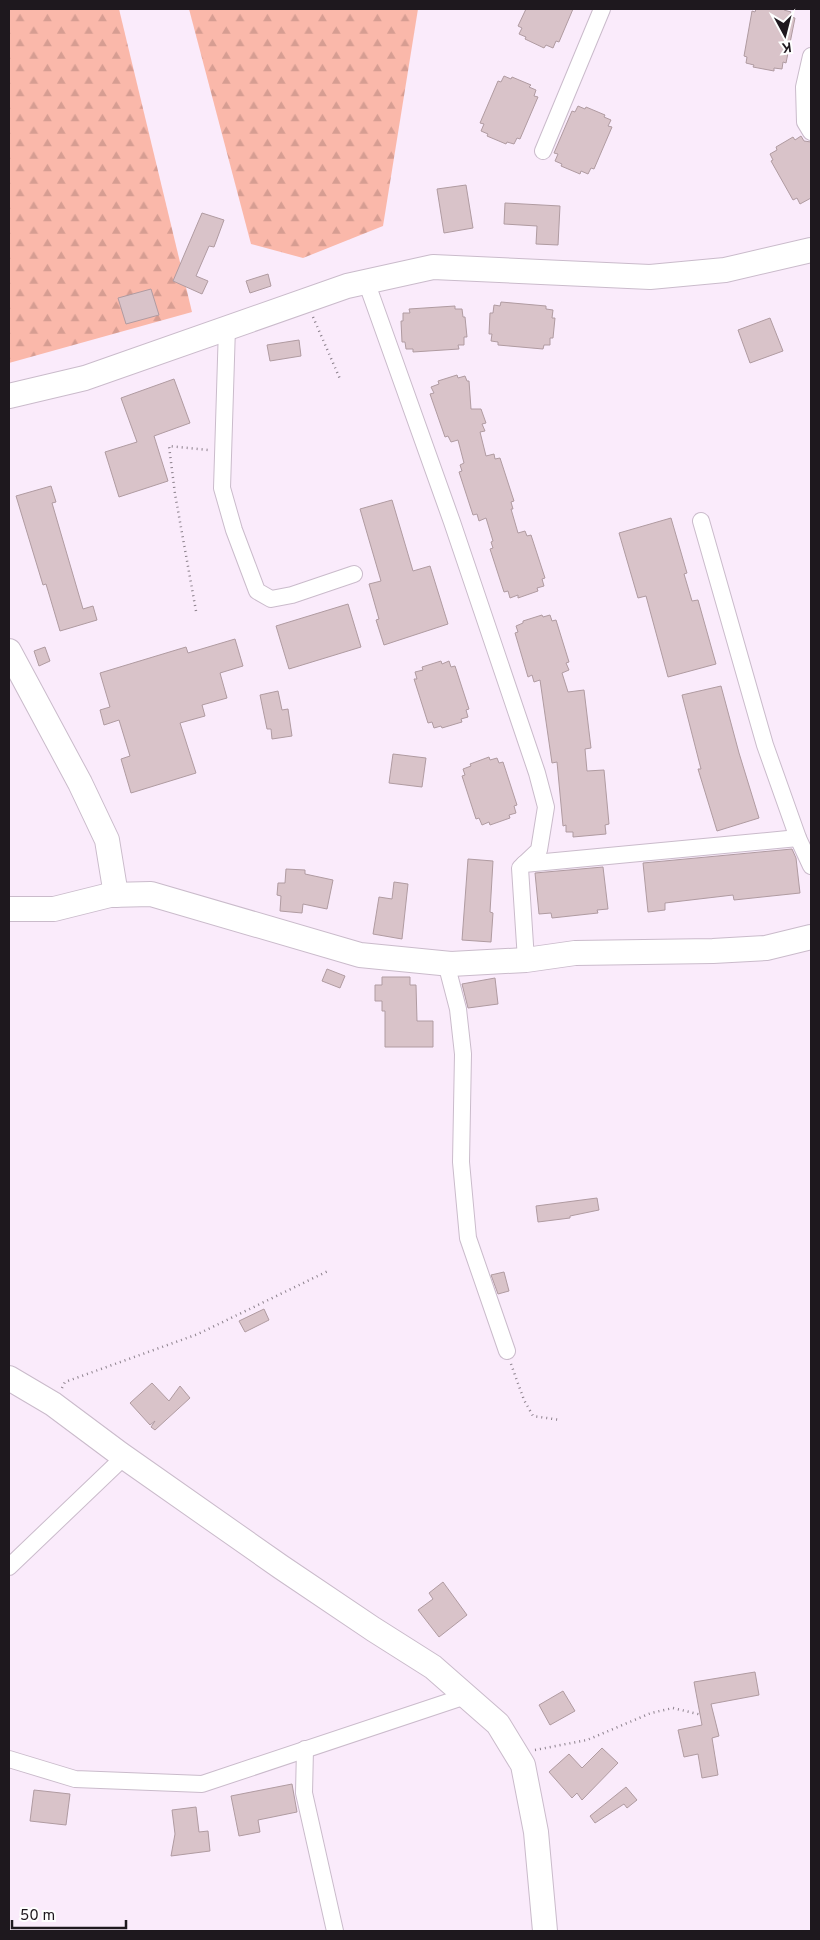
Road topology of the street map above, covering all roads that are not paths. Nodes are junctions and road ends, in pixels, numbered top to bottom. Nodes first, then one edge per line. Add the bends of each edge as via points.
1 (602, 9) edge
2 (811, 56) edge
3 (811, 132) edge
4 (543, 151) dead end
5 (811, 250) edge
6 (366, 282) junction
7 (227, 327) junction
8 (9, 396) edge
9 (701, 521) dead end
10 (354, 574) dead end
11 (9, 651) edge
12 (798, 838) junction
13 (524, 864) junction
14 (811, 866) edge
15 (116, 895) junction
16 (9, 908) edge
17 (811, 937) edge
18 (526, 960) junction
19 (446, 963) junction
20 (507, 1351) road end
21 (9, 1378) edge
22 (124, 1457) junction
23 (9, 1567) edge
24 (466, 1696) junction
25 (305, 1749) junction
26 (9, 1759) edge
27 (335, 1931) edge
28 (545, 1931) edge

1 - 4 street
2 - 3 street via 804,87 805,122
5 - 6 street via 725,270 650,277 433,267
6 - 7 street
6 - 13 street via 537,773 546,807 539,850
7 - 8 street via 85,378
7 - 10 street via 222,488 257,591 271,600
9 - 12 street via 765,745
11 - 15 street via 107,840
12 - 13 street
12 - 14 street
13 - 18 street via 520,868
15 - 16 street via 54,909
15 - 19 street via 151,894 360,955
17 - 18 street via 766,948 575,954
18 - 19 street
19 - 20 street via 458,1009 464,1054 461,1162 468,1238
21 - 22 street via 53,1404
22 - 23 street
22 - 24 street via 296,1577 433,1667
24 - 25 street
24 - 28 street via 498,1724 523,1765 536,1832
25 - 26 street via 202,1784 75,1779
25 - 27 street via 304,1792

